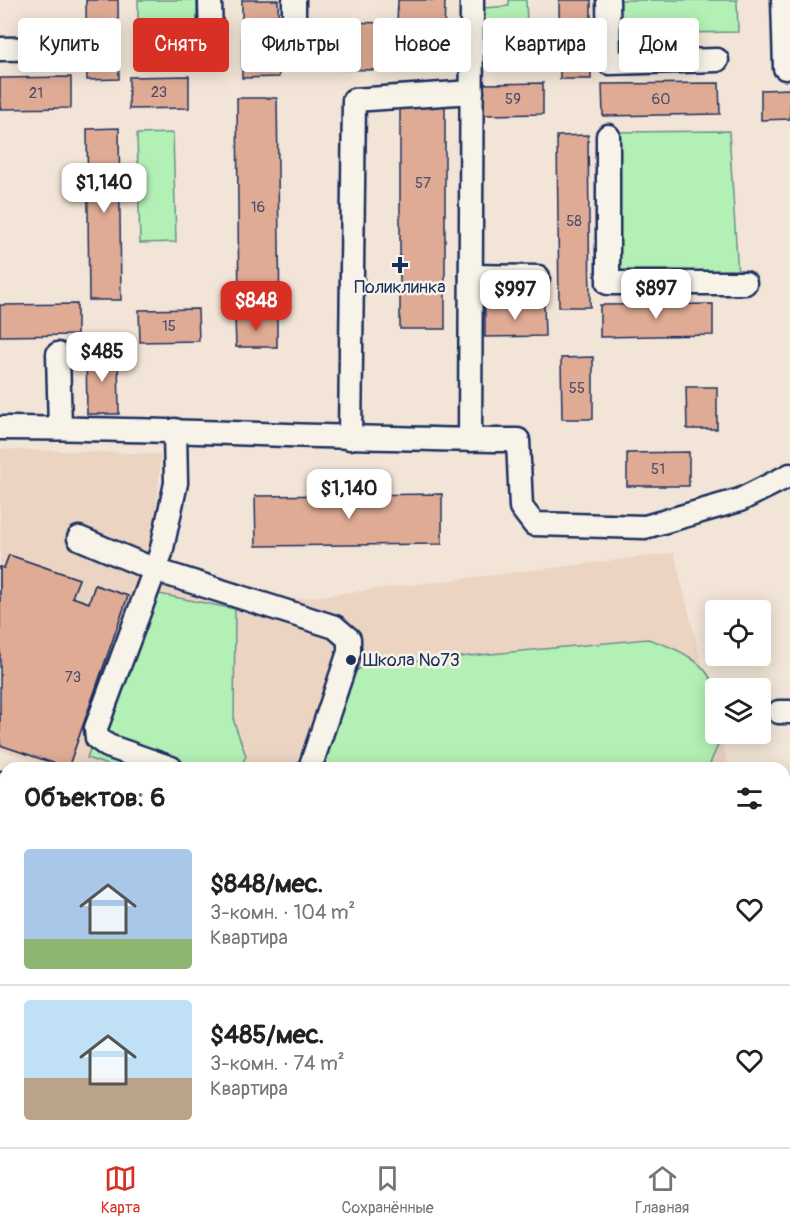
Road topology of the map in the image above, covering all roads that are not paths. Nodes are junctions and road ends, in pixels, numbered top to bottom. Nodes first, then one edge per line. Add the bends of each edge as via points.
1 (210, 0) edge
2 (294, 0) edge
3 (472, 0) edge
4 (608, 0) edge
5 (783, 0) edge
6 (210, 18) edge
7 (294, 18) edge
8 (0, 49) edge
9 (18, 49) edge
10 (717, 60) dead end
11 (790, 67) edge
12 (472, 92) junction
13 (608, 136) dead end
14 (471, 276) junction
15 (538, 277) dead end
16 (745, 283) dead end
17 (58, 354) dead end
18 (0, 428) edge
19 (60, 428) junction
20 (175, 430) junction
21 (350, 438) junction
22 (470, 440) junction
23 (790, 475) edge
24 (79, 537) dead end
25 (155, 570) junction
26 (154, 762) edge
27 (312, 762) edge

1 - 6 street
2 - 7 street
3 - 12 street
4 - 10 street via 609,63
5 - 11 street via 784,68
8 - 9 street
12 - 14 street
12 - 21 street via 354,100
13 - 16 street via 608,283
14 - 15 street
14 - 22 street
17 - 19 street
18 - 19 street
19 - 20 street
20 - 21 street
20 - 25 street via 176,483
21 - 22 street
22 - 23 street via 518,440 521,507 534,524 645,527 740,500
24 - 25 street
25 - 26 street via 96,728 97,738 108,746
25 - 27 street via 335,627 349,639 349,652

